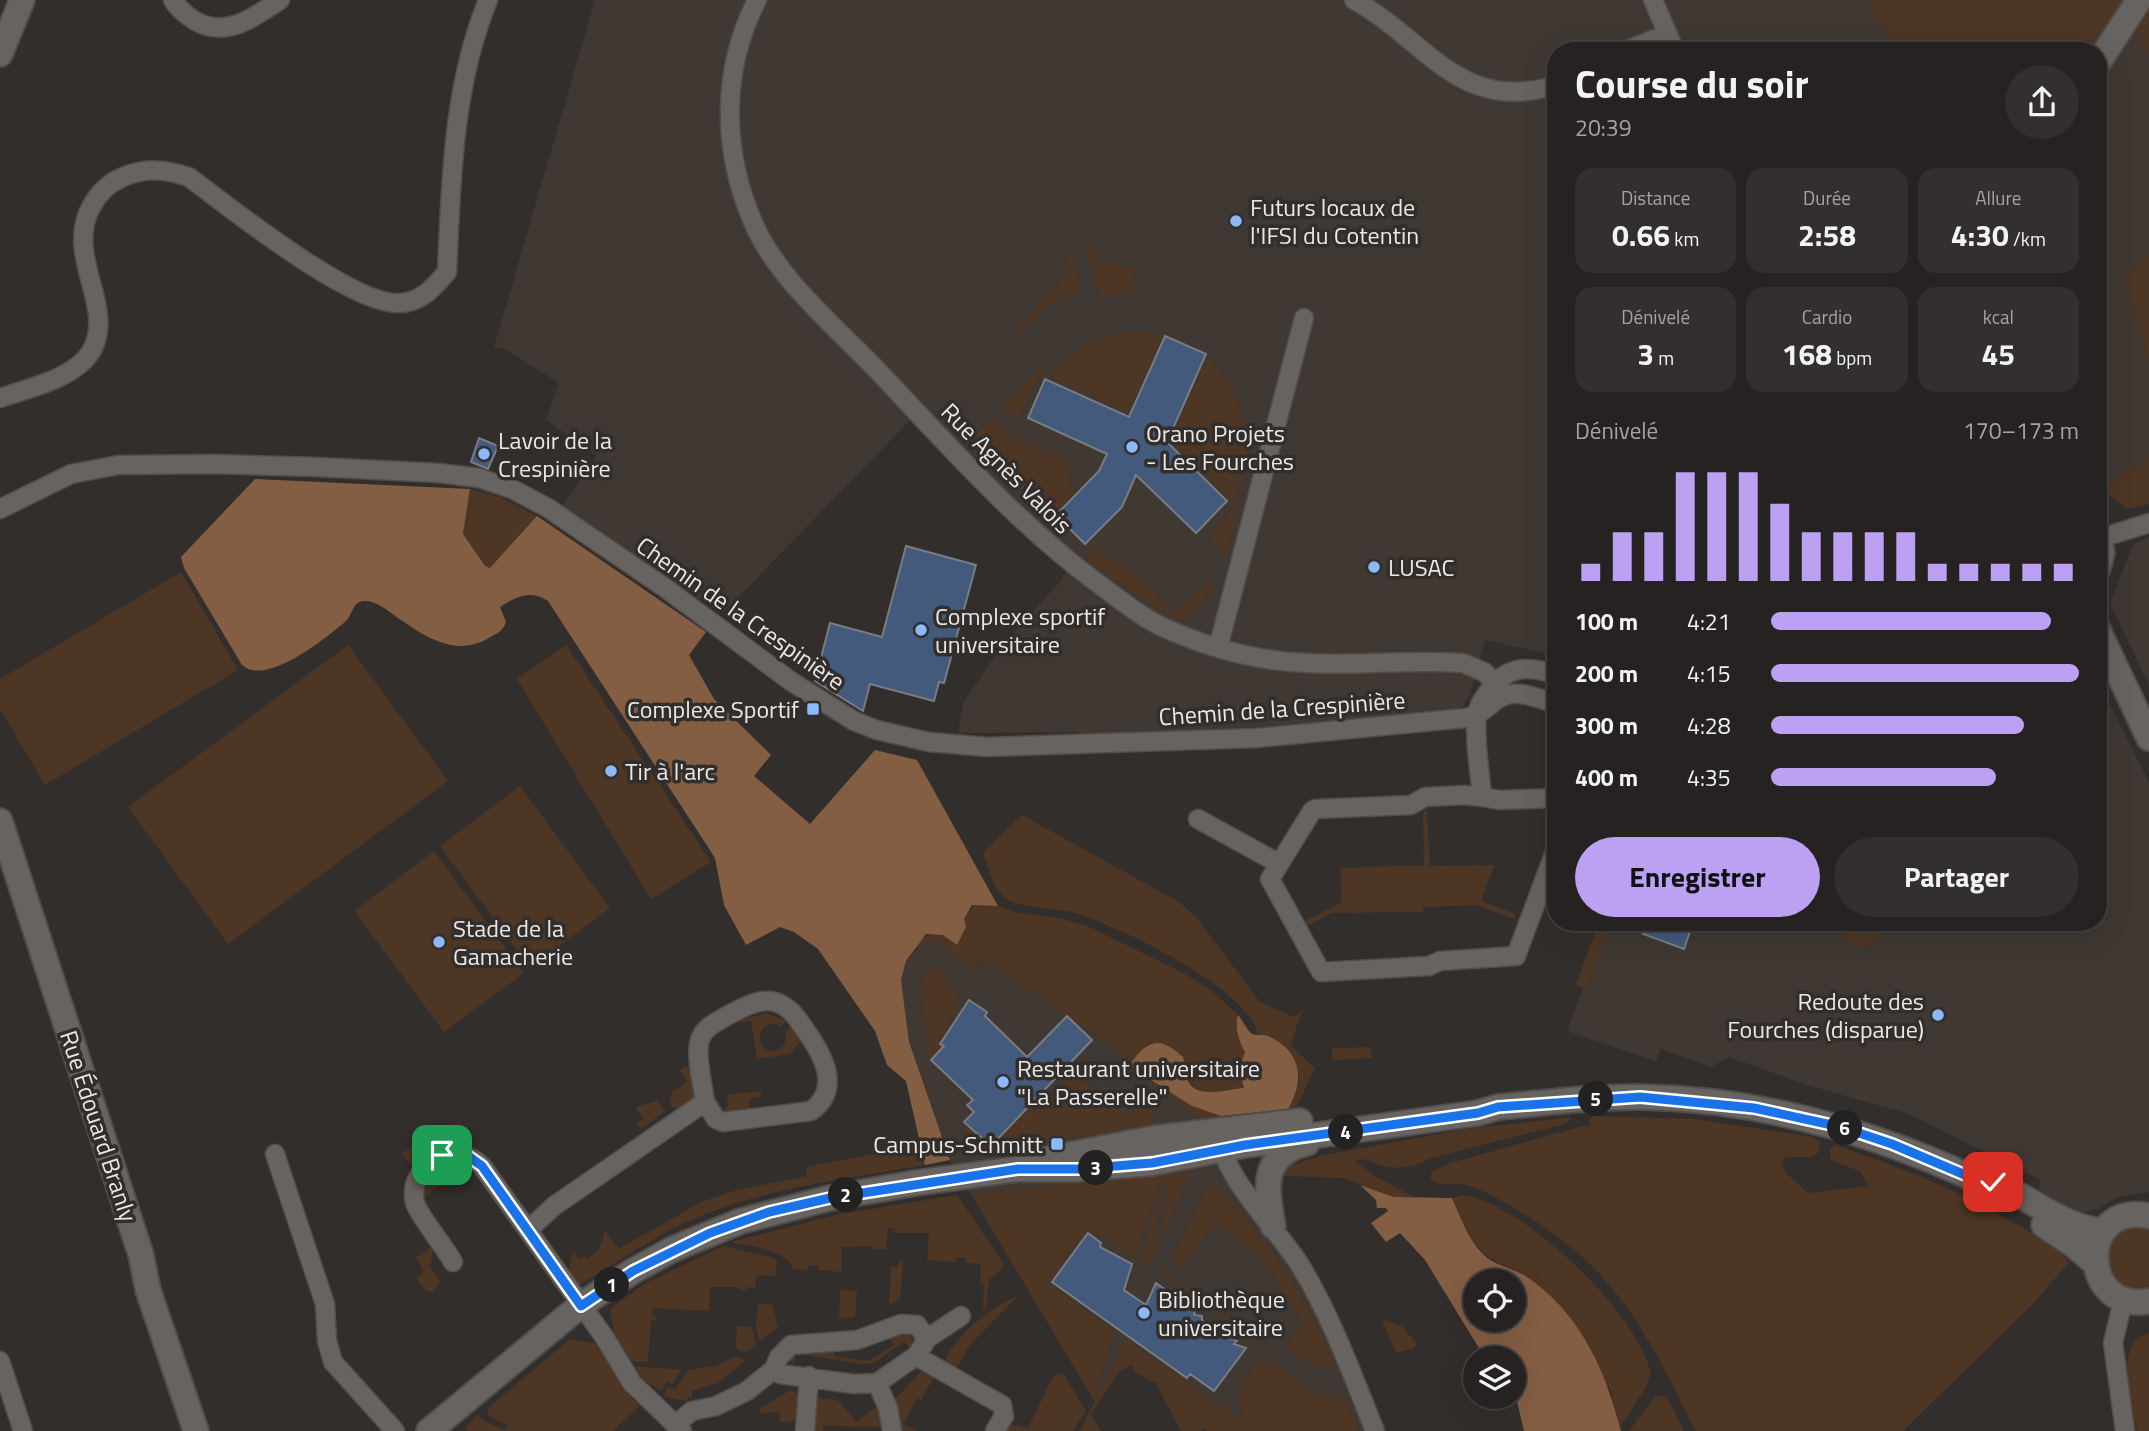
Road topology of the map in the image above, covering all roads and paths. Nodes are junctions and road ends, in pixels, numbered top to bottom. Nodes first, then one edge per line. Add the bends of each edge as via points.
1 (22, 0) edge
2 (173, 0) edge
3 (280, 0) edge
4 (757, 0) edge
5 (1354, 0) edge
6 (1653, 0) edge
7 (2139, 0) edge
8 (486, 1) edge
9 (1667, 34) junction
10 (1647, 42) edge
11 (1671, 42) edge
12 (2107, 49) edge
13 (0, 54) edge
14 (1547, 86) edge
15 (1304, 318) dead end
16 (0, 398) edge
17 (0, 509) edge
18 (2149, 523) edge
19 (2107, 533) edge
20 (1218, 648) junction
21 (2107, 649) edge
22 (1547, 673) edge
23 (1501, 688) junction
24 (1547, 701) edge
25 (1477, 716) junction
26 (2149, 738) edge
27 (1482, 797) junction
28 (1547, 798) edge
29 (1198, 819) dead end
30 (0, 821) edge
31 (1278, 863) junction
32 (1547, 873) edge
33 (705, 1102) junction
34 (1498, 1107) junction
35 (1346, 1132) junction
36 (1220, 1140) junction
37 (275, 1154) dead end
38 (1977, 1180) junction
39 (2149, 1216) edge
40 (1273, 1226) junction
41 (529, 1229) junction
42 (2102, 1231) junction
43 (453, 1262) dead end
44 (2095, 1263) junction
45 (2123, 1300) junction
46 (2149, 1301) edge
47 (581, 1306) junction
48 (961, 1316) dead end
49 (920, 1348) junction
50 (0, 1361) edge
51 (774, 1369) junction
52 (809, 1376) junction
53 (3, 1381) edge
54 (877, 1383) junction
55 (679, 1427) edge
56 (23, 1431) edge
57 (196, 1431) edge
58 (395, 1431) edge
59 (429, 1431) edge
60 (805, 1431) edge
61 (892, 1431) edge
62 (995, 1431) edge
63 (1375, 1431) edge
64 (2125, 1431) edge

1 - 13 main road
2 - 3 street via 195,22 221,29 239,25
4 - 20 street, Rue Agnès Valois via 735,61 729,121 742,195 772,258 988,488 1050,546 1160,626
5 - 14 street via 1464,80 1513,92
6 - 9 street
7 - 12 main road
8 - 16 street via 457,117 447,272 432,290 418,300 382,302 344,285 291,251 188,177 150,169 132,173 111,182 96,197 84,220 84,262 99,326 93,348 62,374
9 - 10 street
9 - 11 street
15 - 20 street
17 - 25 street, Chemin de la Crespinière via 71,474 126,464 331,468 479,478 548,508 854,721 938,743 987,747 1257,738
18 - 19 street
20 - 23 street, Rue Agnès Valois via 1298,663 1463,663 1474,666
21 - 26 main road
22 - 23 street via 1522,668 1507,672
23 - 24 street
23 - 25 street via 1480,703
25 - 27 street
27 - 28 street
27 - 31 street via 1425,797 1411,805 1315,809
29 - 31 street
30 - 57 main road, Rue Édouard Branly
31 - 32 street via 1270,879 1321,972 1516,956
33 - 33 street via 723,1122 811,1111 824,1097 827,1071 818,1049 791,1011 776,1003 758,1003 724,1017 703,1033 699,1049
33 - 41 street via 554,1206
34 - 35 main road
34 - 36 main road via 1458,1104
34 - 38 main road via 1640,1097 1754,1108 1870,1136
35 - 36 main road
35 - 40 main road via 1295,1146 1274,1163 1266,1189
36 - 40 street via 1233,1174
36 - 47 main road via 1077,1152 1018,1169 842,1196 741,1221 673,1249
37 - 58 street via 325,1304 333,1362
38 - 42 main road via 1993,1182 2072,1225
38 - 44 main road
39 - 42 main road via 2119,1217
40 - 63 street via 1333,1324
41 - 43 street via 478,1161 462,1154 442,1155 422,1170 415,1200
41 - 47 street
42 - 44 main road
44 - 45 main road via 2109,1289
45 - 46 main road
45 - 64 street via 2113,1343
47 - 55 street via 639,1391
47 - 59 main road
48 - 49 street
49 - 51 street via 921,1328 907,1324 857,1340 794,1344 782,1352
49 - 54 street
49 - 62 street via 1002,1405 1004,1416
50 - 53 street
51 - 52 street via 780,1374
51 - 55 street via 738,1396 692,1411
52 - 54 street via 861,1385
52 - 60 street
53 - 56 street
54 - 61 street

